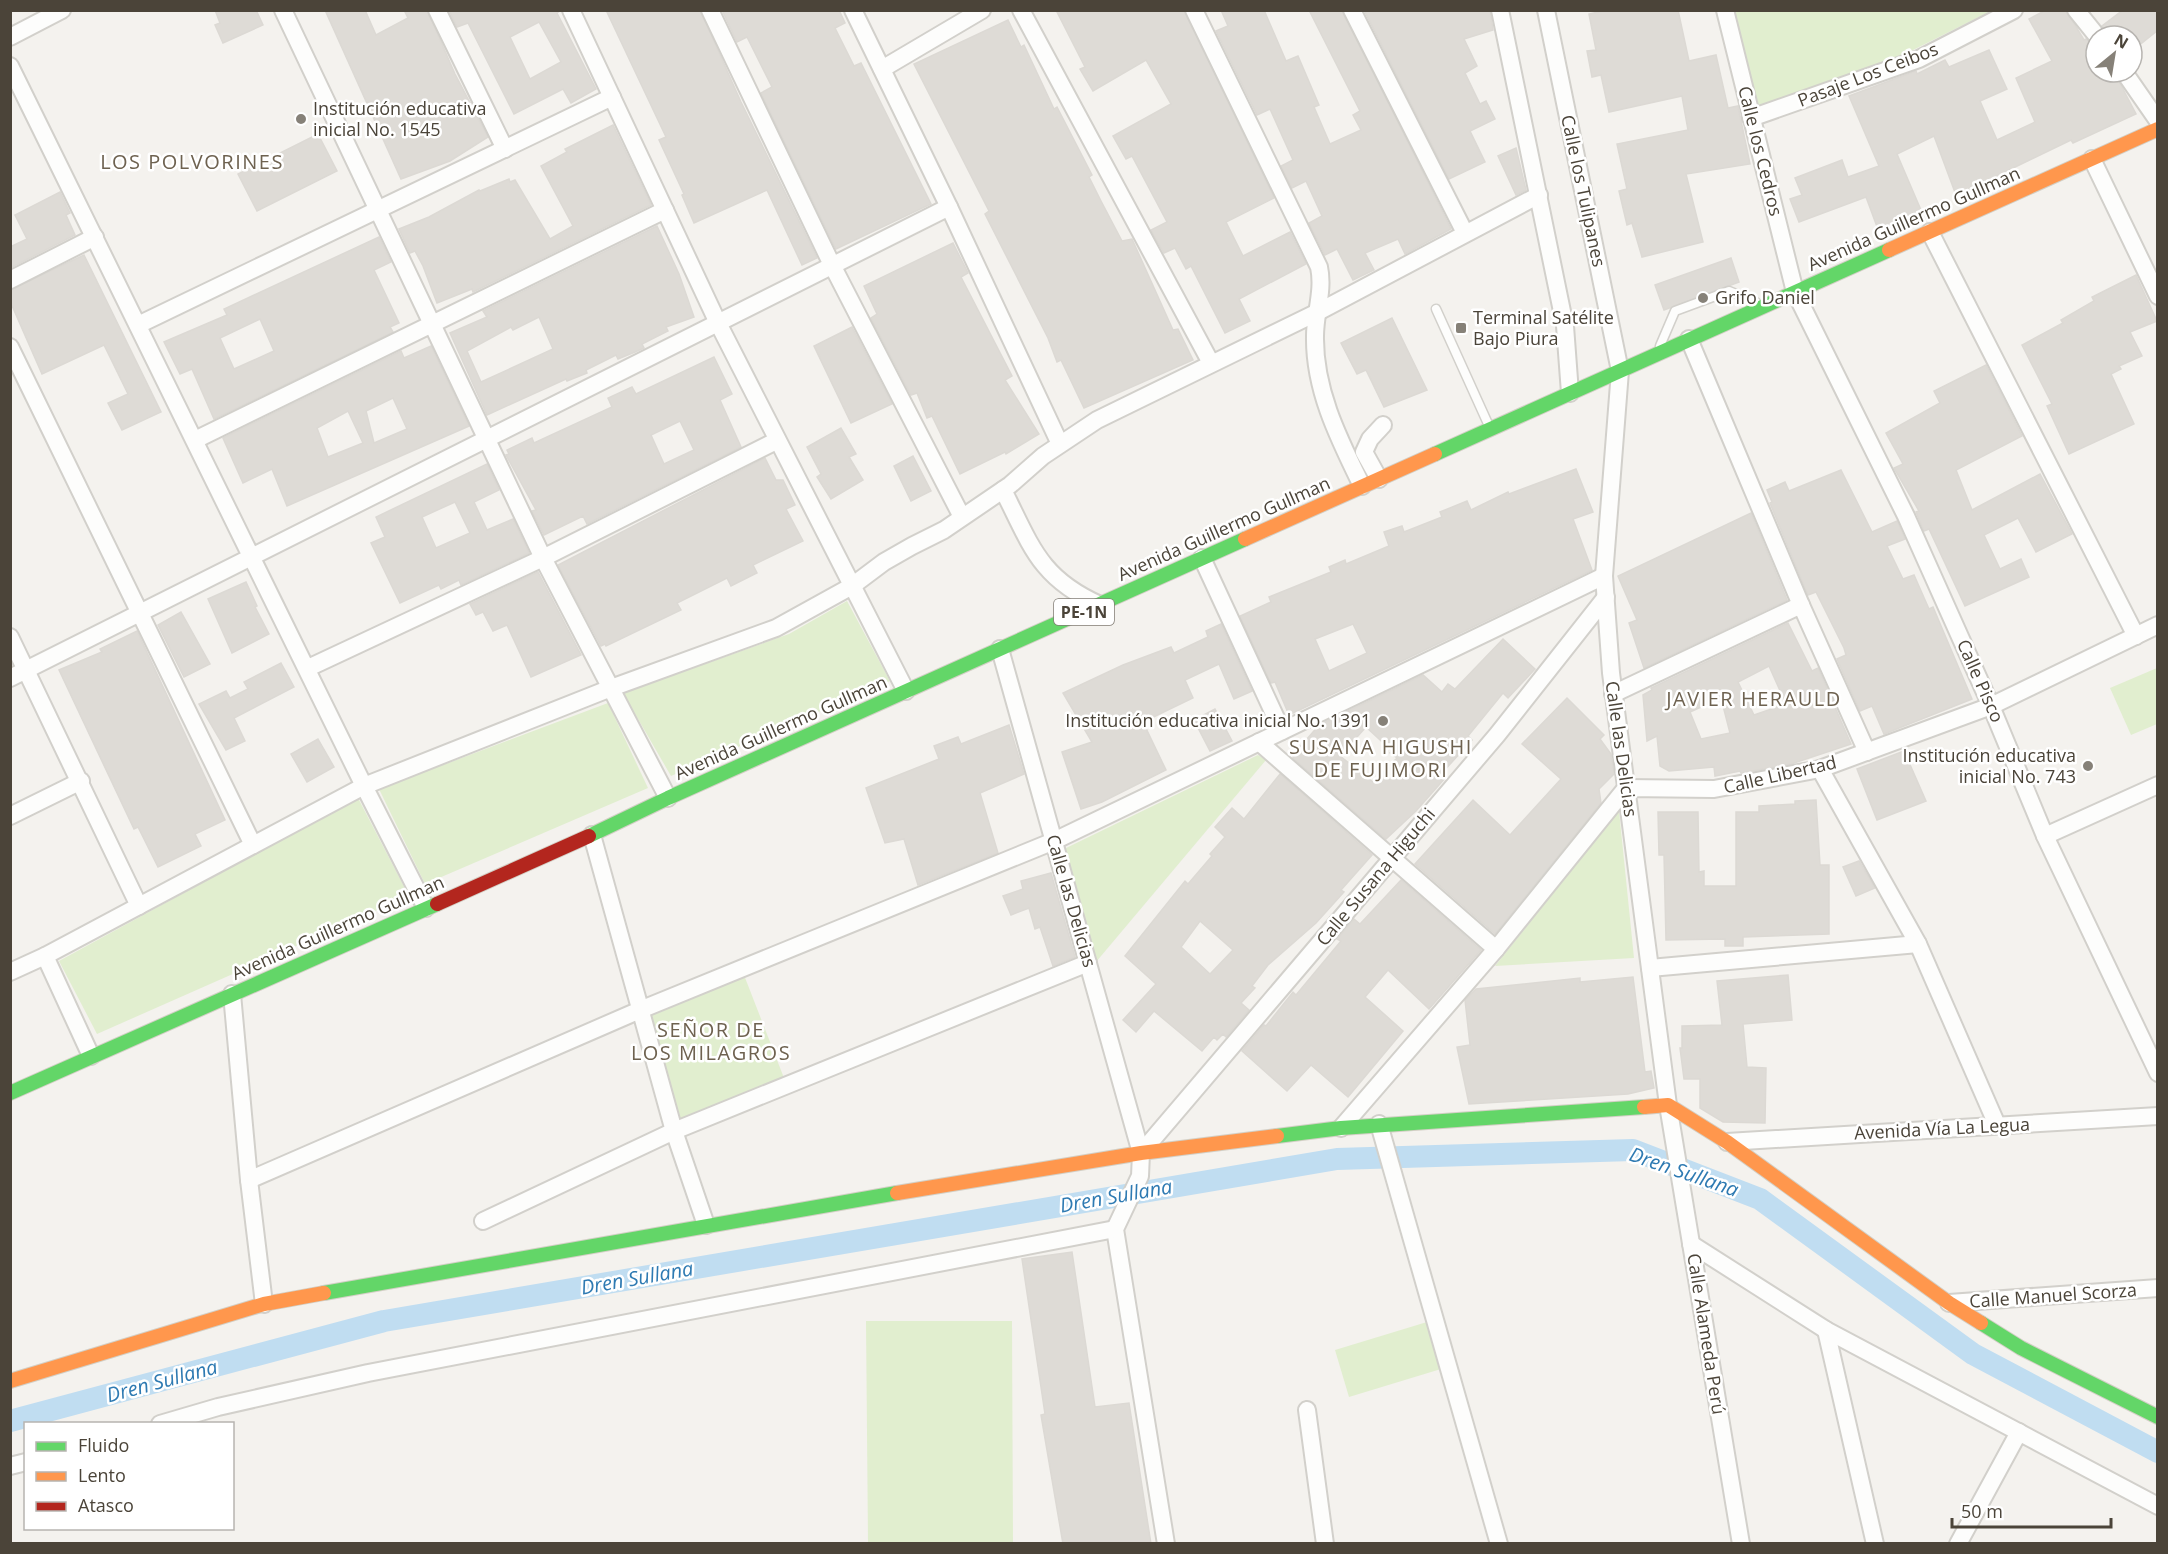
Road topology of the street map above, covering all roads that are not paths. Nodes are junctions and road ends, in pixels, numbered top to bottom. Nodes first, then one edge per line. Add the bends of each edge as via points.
1 (62, 10) edge
2 (284, 10) edge
3 (437, 10) edge
4 (571, 10) edge
5 (710, 10) edge
6 (853, 10) edge
7 (982, 10) edge
8 (1021, 10) edge
9 (1194, 10) edge
10 (1352, 10) edge
11 (1500, 10) edge
12 (1546, 10) edge
13 (1725, 10) edge
14 (2014, 10) edge
15 (2076, 10) edge
16 (2087, 24) edge
17 (10, 37) edge
18 (10, 66) edge
19 (882, 69) junction
20 (2132, 84) edge
21 (612, 98) junction
22 (1751, 118) junction
23 (2157, 121) edge
24 (2157, 129) edge
25 (504, 149) junction
26 (2092, 159) junction
27 (1539, 195) junction
28 (949, 207) junction
29 (378, 210) junction
30 (665, 210) junction
31 (1930, 232) junction
32 (1465, 233) junction
33 (95, 237) junction
34 (832, 265) junction
35 (10, 280) edge
36 (1795, 292) junction
37 (2157, 296) edge
38 (1766, 305) junction
39 (1436, 309) dead end
40 (1318, 312) junction
41 (432, 323) junction
42 (718, 323) junction
43 (138, 325) junction
44 (1689, 339) junction
45 (10, 347) edge
46 (1656, 355) junction
47 (1211, 363) junction
48 (1620, 371) junction
49 (1570, 393) junction
50 (1383, 425) dead end
51 (1490, 429) junction
52 (195, 440) junction
53 (488, 440) junction
54 (776, 441) junction
55 (1060, 444) junction
56 (1379, 479) junction
57 (1362, 486) junction
58 (1003, 490) junction
59 (962, 518) junction
60 (252, 556) junction
61 (543, 558) junction
62 (1202, 558) junction
63 (1604, 576) junction
64 (852, 586) junction
65 (1606, 597) junction
66 (1100, 605) junction
67 (1801, 605) junction
68 (142, 612) junction
69 (2157, 626) edge
70 (2136, 636) junction
71 (10, 637) edge
72 (1000, 649) junction
73 (308, 668) junction
74 (26, 670) junction
75 (10, 678) edge
76 (611, 688) junction
77 (906, 691) junction
78 (1613, 693) junction
79 (1992, 706) junction
80 (1282, 731) junction
81 (1259, 742) junction
82 (1867, 752) junction
83 (1820, 769) junction
84 (81, 781) junction
85 (2157, 785) edge
86 (364, 786) junction
87 (1626, 788) junction
88 (668, 798) junction
89 (10, 816) edge
90 (592, 835) junction
91 (2045, 836) junction
92 (1054, 841) junction
93 (253, 845) junction
94 (1392, 858) junction
95 (139, 906) junction
96 (426, 908) junction
97 (1918, 944) junction
98 (1496, 950) junction
99 (45, 956) junction
100 (1088, 963) junction
101 (1650, 968) junction
102 (10, 972) edge
103 (232, 994) junction
104 (640, 1010) junction
105 (91, 1056) junction
106 (2157, 1073) edge
107 (10, 1093) edge
108 (1668, 1105) junction
109 (2157, 1116) edge
110 (1671, 1125) joint
111 (1997, 1125) junction
112 (1341, 1128) junction
113 (1381, 1129) junction
114 (674, 1131) junction
115 (1727, 1142) junction
116 (1141, 1153) junction
117 (249, 1180) junction
118 (483, 1221) dead end
119 (706, 1225) junction
120 (1116, 1226) junction
121 (1691, 1244) junction
122 (2157, 1288) edge
123 (1949, 1303) junction
124 (264, 1304) junction
125 (1826, 1330) junction
126 (10, 1381) edge
127 (1307, 1410) dead end
128 (2157, 1417) edge
129 (167, 1422) edge
130 (2019, 1432) junction
131 (2157, 1506) edge
132 (1960, 1543) edge
133 (1166, 1544) edge
134 (1325, 1544) edge
135 (1498, 1544) edge
136 (1741, 1544) edge
137 (1875, 1544) edge

1 - 17 street
2 - 29 street
3 - 25 street
4 - 21 street
5 - 34 street
6 - 19 street
7 - 19 street
8 - 47 street
9 - 40 street via 1320,267
10 - 32 street
11 - 27 street
12 - 48 street, Calle los Tulipanes
13 - 22 street, Calle los Cedros
14 - 22 street, Pasaje Los Ceibos via 1919,59
15 - 16 street
18 - 33 street
19 - 28 street
20 - 23 street
21 - 25 street
21 - 30 street
22 - 36 street, Calle los Cedros
24 - 26 main road, Avenida Guillermo Gullman / PE-1N
25 - 29 street
26 - 31 main road, Avenida Guillermo Gullman / PE-1N
26 - 37 street
27 - 32 street
27 - 49 street via 1565,326
28 - 34 street
28 - 55 street
29 - 41 street
29 - 43 street
30 - 41 street
30 - 42 street
31 - 36 main road, Avenida Guillermo Gullman / PE-1N
31 - 70 street
32 - 40 street
33 - 35 street
33 - 43 street
34 - 42 street
34 - 59 street
36 - 38 main road, Avenida Guillermo Gullman / PE-1N
36 - 79 street, Calle Pisco via 1906,516
38 - 44 main road, Avenida Guillermo Gullman / PE-1N
38 - 46 lane via 1729,291 1675,311
39 - 51 lane
40 - 47 street
40 - 57 street via 1316,355 1321,384 1337,434
41 - 52 street
41 - 53 street
42 - 53 street
42 - 54 street
43 - 52 street
44 - 46 main road, Avenida Guillermo Gullman / PE-1N
44 - 67 street
45 - 68 street
46 - 48 main road, Avenida Guillermo Gullman / PE-1N
47 - 55 street via 1097,420
48 - 49 main road, Avenida Guillermo Gullman / PE-1N
48 - 63 street, Calle las Delicias
49 - 51 main road, Avenida Guillermo Gullman / PE-1N
50 - 56 street via 1364,452
51 - 56 main road, Avenida Guillermo Gullman / PE-1N
52 - 60 street
53 - 60 street
53 - 61 street
54 - 61 street
54 - 64 street
55 - 58 street
56 - 57 main road, Avenida Guillermo Gullman / PE-1N
57 - 62 main road, Avenida Guillermo Gullman / PE-1N
58 - 59 street
58 - 66 street via 1040,563 1063,586
59 - 64 street via 884,562
60 - 68 street
60 - 73 street
61 - 73 street
61 - 76 street
62 - 66 main road, Avenida Guillermo Gullman / PE-1N
62 - 80 street
63 - 65 street, Calle las Delicias
63 - 80 street
64 - 76 street via 776,628
64 - 77 street
65 - 78 street, Calle las Delicias
65 - 94 street, Calle Susana Higuchi via 1497,735
66 - 72 main road, Avenida Guillermo Gullman / PE-1N
67 - 78 street
67 - 82 street
68 - 74 street
68 - 93 street
69 - 70 street, Calle Libertad
70 - 79 street, Calle Libertad
71 - 74 street
72 - 77 main road, Avenida Guillermo Gullman / PE-1N
72 - 92 street, Calle las Delicias
73 - 86 street
74 - 75 street
74 - 84 street
76 - 86 street
76 - 88 street
77 - 88 main road, Avenida Guillermo Gullman / PE-1N
78 - 87 street, Calle las Delicias
79 - 82 street, Calle Libertad
79 - 91 street, Calle Pisco
80 - 81 street
81 - 92 street
81 - 94 street
82 - 83 street, Calle Libertad
83 - 87 street, Calle Libertad via 1714,789
83 - 97 street
84 - 89 street
84 - 95 street
85 - 91 street
86 - 93 street
86 - 96 street
87 - 98 street
87 - 101 street, Calle las Delicias
88 - 90 main road, Avenida Guillermo Gullman / PE-1N
90 - 96 main road, Avenida Guillermo Gullman / PE-1N
90 - 104 street
91 - 106 street, Calle Pisco
92 - 100 street, Calle las Delicias
92 - 104 street
93 - 95 street
94 - 98 street
94 - 116 street, Calle Susana Higuchi
95 - 99 street
96 - 103 main road, Avenida Guillermo Gullman / PE-1N
97 - 101 street
97 - 111 street
98 - 112 street
99 - 102 street
99 - 105 street
100 - 114 street
100 - 116 street, Calle las Delicias
101 - 108 street, Calle las Delicias
103 - 105 main road, Avenida Guillermo Gullman / PE-1N
103 - 117 street
104 - 114 street
104 - 117 street
105 - 107 main road, Avenida Guillermo Gullman / PE-1N
108 - 110 street, Calle las Delicias
108 - 113 main road
108 - 115 main road
109 - 111 street, Avenida Vía La Legua
110 - 121 street, Calle Alameda Perú
111 - 115 street, Avenida Vía La Legua
112 - 113 main road
112 - 116 main road
113 - 135 street
114 - 118 street
114 - 119 street
115 - 123 main road
116 - 119 main road
116 - 120 street, Calle las Delicias via 1140,1176
117 - 124 street
119 - 124 main road
120 - 129 street via 368,1373
120 - 133 street
121 - 125 street
121 - 136 street, Calle Alameda Perú
122 - 123 street, Calle Manuel Scorza
123 - 128 main road via 2021,1348
124 - 126 main road
125 - 130 street
125 - 137 street
127 - 134 street
130 - 131 street
130 - 132 street

